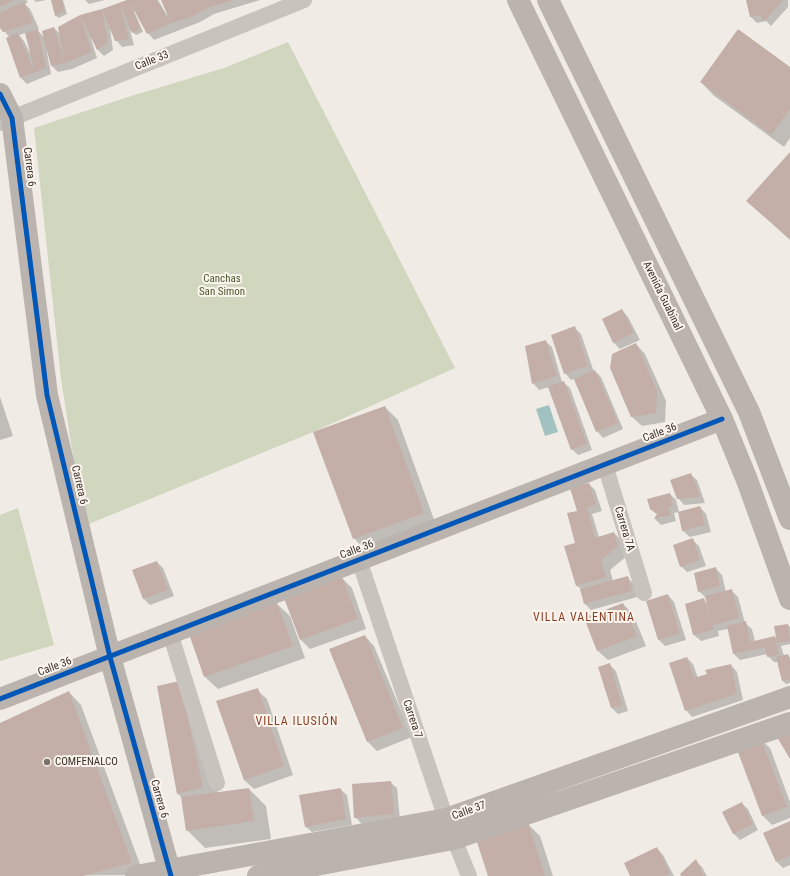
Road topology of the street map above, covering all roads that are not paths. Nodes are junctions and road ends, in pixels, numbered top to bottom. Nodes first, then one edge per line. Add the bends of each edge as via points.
1 (304, 0) edge
2 (518, 0) edge
3 (548, 0) edge
4 (0, 94) edge
5 (6, 120) edge
6 (722, 419) junction
7 (605, 465) junction
8 (790, 519) edge
9 (359, 560) junction
10 (644, 593) dead end
11 (790, 599) edge
12 (170, 633) junction
13 (110, 656) junction
14 (790, 697) edge
15 (0, 699) edge
16 (790, 724) edge
17 (217, 783) dead end
18 (450, 829) junction
19 (308, 872) edge
20 (170, 873) edge
21 (136, 876) edge
22 (258, 876) edge
23 (469, 876) edge

1 - 5 street, Calle 33
2 - 6 main road, Avenida Guabinal
3 - 8 main road via 749,412
4 - 5 main road, Carrera 6
5 - 13 main road, Carrera 6 via 47,395
6 - 7 main road, Calle 36
6 - 11 main road, Avenida Guabinal
7 - 9 main road, Calle 36
7 - 10 street, Carrera 7A
9 - 12 main road, Calle 36
9 - 18 street, Carrera 7
12 - 13 main road, Calle 36
12 - 17 street
13 - 15 main road, Calle 36
13 - 20 main road, Carrera 6
14 - 18 main road, Calle 37
16 - 18 main road, Calle 37
18 - 19 main road, Calle 37
18 - 20 main road, Calle 37
18 - 23 street, Carrera 7
19 - 22 main road, Calle 37
20 - 21 main road, Calle 37

